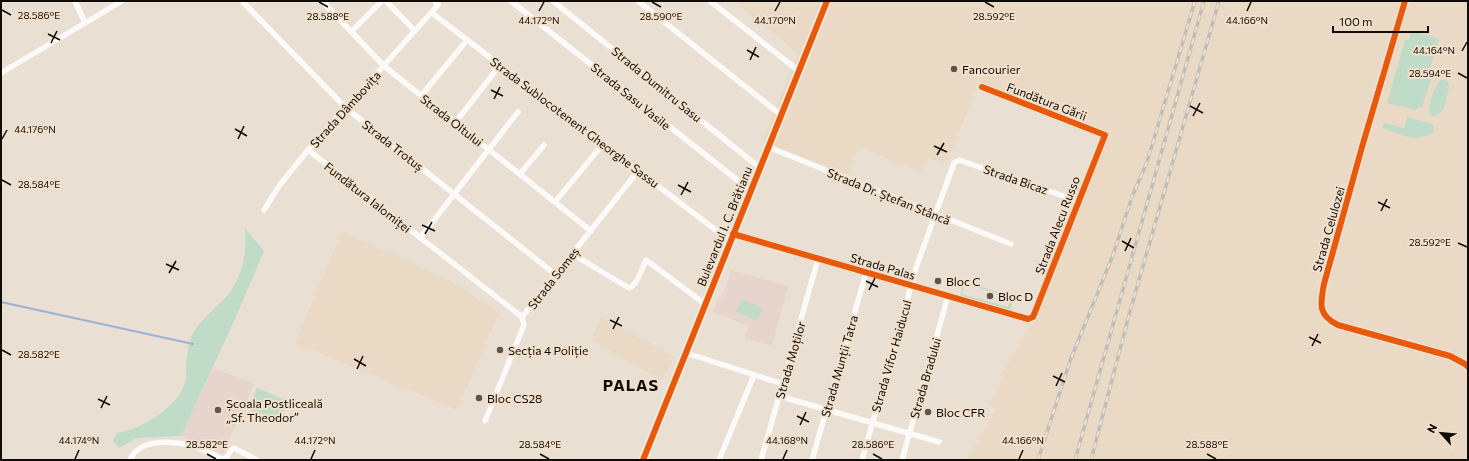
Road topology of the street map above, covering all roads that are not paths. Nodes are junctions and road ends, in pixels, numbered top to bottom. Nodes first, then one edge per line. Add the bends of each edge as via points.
1 (75, 1) edge
2 (122, 1) edge
3 (242, 1) edge
4 (322, 1) edge
5 (382, 1) edge
6 (386, 1) edge
7 (435, 1) edge
8 (511, 1) edge
9 (554, 1) edge
10 (638, 1) edge
11 (710, 1) edge
12 (827, 1) edge
13 (1405, 1) edge
14 (432, 13) junction
15 (85, 23) junction
16 (415, 31) junction
17 (351, 32) junction
18 (467, 40) junction
19 (500, 65) junction
20 (384, 66) junction
21 (799, 71) junction
22 (1, 73) edge
23 (982, 87) dead end
24 (421, 96) junction
25 (346, 108) junction
26 (518, 112) dead end
27 (781, 115) junction
28 (455, 123) junction
29 (1105, 135) joint
30 (603, 144) junction
31 (544, 145) dead end
32 (768, 147) junction
33 (308, 150) junction
34 (489, 150) junction
35 (954, 163) joint
36 (760, 168) junction
37 (638, 171) junction
38 (520, 174) junction
39 (751, 192) junction
40 (454, 194) junction
41 (1078, 201) junction
42 (555, 202) junction
43 (264, 210) dead end
44 (935, 215) junction
45 (591, 231) junction
46 (732, 237) junction
47 (420, 238) junction
48 (1011, 244) dead end
49 (572, 254) junction
50 (818, 259) junction
51 (866, 273) junction
52 (556, 275) junction
53 (911, 286) junction
54 (948, 296) junction
55 (705, 304) junction
56 (522, 317) junction
57 (1028, 319) joint
58 (686, 353) junction
59 (1468, 367) edge
60 (754, 374) junction
61 (783, 384) junction
62 (779, 396) junction
63 (826, 410) junction
64 (485, 421) dead end
65 (872, 423) junction
66 (909, 433) junction
67 (939, 442) dead end
68 (130, 460) edge
69 (257, 460) edge
70 (643, 460) edge
71 (720, 460) edge
72 (761, 460) edge
73 (812, 460) edge
74 (862, 460) edge
75 (902, 460) edge

1 - 15 street
2 - 15 street
3 - 25 street, Strada Trotuș
4 - 17 street, Strada Oltului
5 - 17 street
6 - 16 street
7 - 14 street via 438,5
8 - 39 street, Strada Sasu Vasile
9 - 36 street, Strada Dumitru Sasu
10 - 27 street
11 - 21 street
12 - 21 main road, Bulevardul I. C. Brătianu
13 - 59 street, Strada Celulozei via 1324,284 1322,312 1338,325 1450,356
14 - 16 street, Strada Dâmbovița
14 - 18 street, Strada Sublocotenent Gheorghe Sassu
15 - 22 street
16 - 20 street, Strada Dâmbovița
17 - 20 street, Strada Oltului
18 - 19 street, Strada Sublocotenent Gheorghe Sassu
18 - 24 street
19 - 28 street
19 - 30 street, Strada Sublocotenent Gheorghe Sassu
20 - 24 street, Strada Oltului
20 - 25 street, Strada Dâmbovița
21 - 27 main road, Bulevardul I. C. Brătianu
23 - 29 street, Fundătura Gării
24 - 28 street, Strada Oltului
25 - 33 street, Strada Dâmbovița
25 - 40 street, Strada Trotuș
26 - 34 street
27 - 32 main road, Bulevardul I. C. Brătianu
28 - 34 street, Strada Oltului
29 - 41 street, Strada Alecu Russo
30 - 37 street, Strada Sublocotenent Gheorghe Sassu
30 - 42 street
31 - 38 street
32 - 36 main road, Bulevardul I. C. Brătianu
32 - 44 street, Strada Dr. Ștefan Stâncă
33 - 43 street, Strada Dâmbovița via 279,186
33 - 47 street, Fundătura Ialomiței
34 - 38 street, Strada Oltului
34 - 40 street
35 - 41 street, Strada Bicaz via 959,160
35 - 44 street, Strada Vifor Haiducul
36 - 39 main road, Bulevardul I. C. Brătianu
37 - 45 street, Strada Someș
37 - 46 street, Strada Sublocotenent Gheorghe Sassu
38 - 42 street, Strada Oltului
39 - 46 main road, Bulevardul I. C. Brătianu
40 - 47 street
40 - 52 street, Strada Trotuș
41 - 57 street, Strada Alecu Russo via 1033,317
42 - 45 street, Strada Oltului
44 - 48 street, Strada Dr. Ștefan Stâncă
44 - 53 street, Strada Vifor Haiducul
45 - 49 street, Strada Someș
46 - 50 street, Strada Palas
46 - 55 main road, Bulevardul I. C. Brătianu
47 - 56 street, Fundătura Ialomiței
49 - 52 street, Strada Someș
49 - 55 street via 629,288 635,283 646,260
50 - 51 street, Strada Palas
50 - 61 street, Strada Moților
51 - 53 street, Strada Palas
51 - 63 street, Strada Munții Tatra
52 - 56 street, Strada Someș
53 - 54 street, Strada Palas
53 - 65 street, Strada Vifor Haiducul
54 - 57 street, Strada Palas
54 - 66 street, Strada Bradului
55 - 58 main road, Bulevardul I. C. Brătianu
56 - 64 street, Strada Someș via 524,325
58 - 60 street
58 - 70 main road, Bulevardul I. C. Brătianu
60 - 61 street
60 - 71 street
61 - 62 street, Strada Moților
62 - 63 street
62 - 72 street, Strada Moților
63 - 65 street
63 - 73 street, Strada Munții Tatra
65 - 66 street
65 - 74 street, Strada Vifor Haiducul
66 - 67 street
66 - 75 street, Strada Bradului
68 - 69 street via 133,453 152,443 185,444 222,459 234,448

